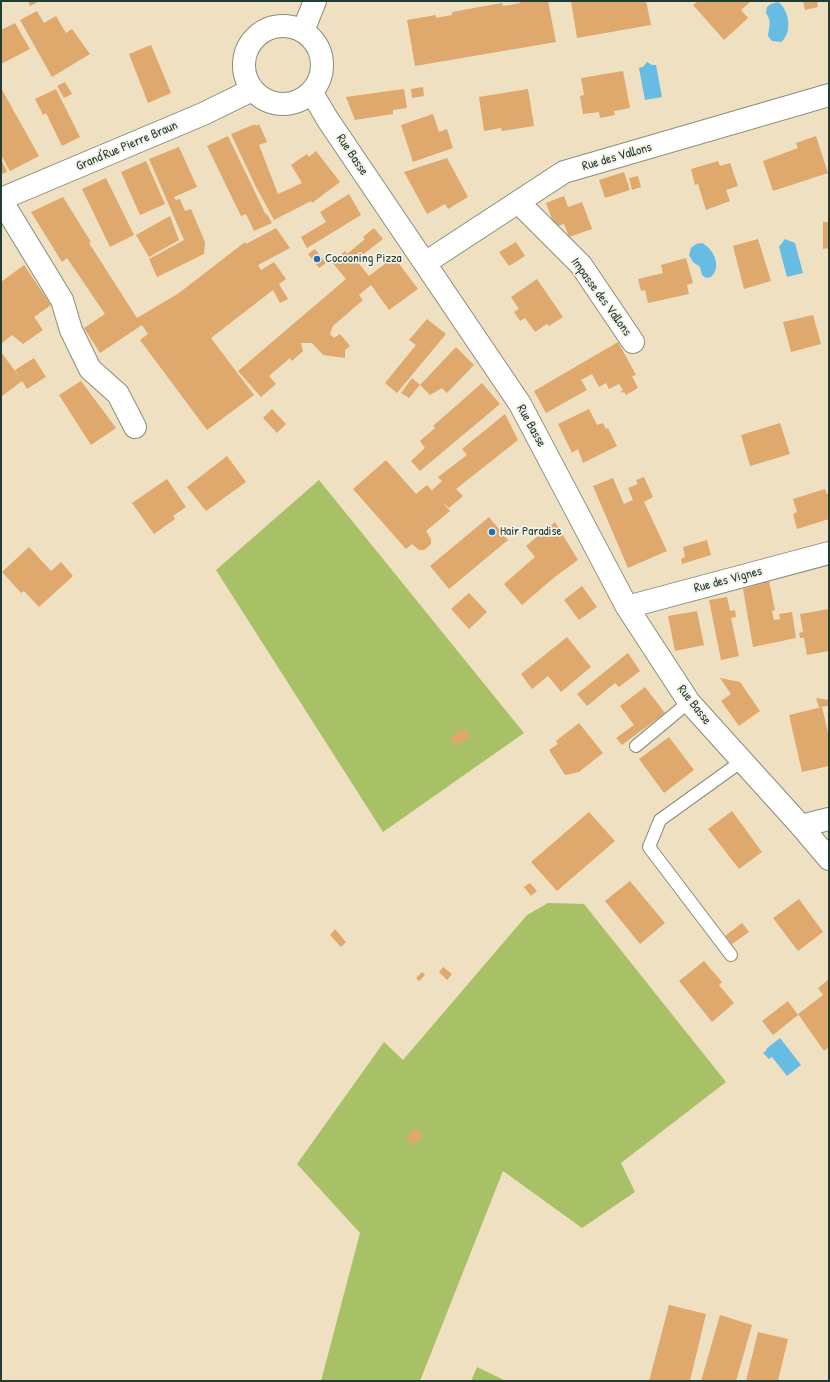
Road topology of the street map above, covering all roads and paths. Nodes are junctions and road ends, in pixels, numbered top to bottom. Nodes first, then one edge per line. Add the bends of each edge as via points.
1 (315, 1) edge
2 (302, 30) junction
3 (252, 90) junction
4 (312, 93) junction
5 (829, 95) edge
6 (1, 199) edge
7 (518, 202) junction
8 (425, 263) junction
9 (634, 342) dead end
10 (134, 427) dead end
11 (829, 553) edge
12 (627, 607) junction
13 (689, 702) junction
14 (636, 746) dead end
15 (742, 761) junction
16 (829, 819) edge
17 (801, 826) junction
18 (829, 860) edge
19 (731, 955) dead end

1 - 2 street
2 - 3 street via 290,26 276,26 263,31 253,39 246,51 243,64 245,78
2 - 4 street via 319,48 322,59 319,83
3 - 4 street via 262,99 274,104 288,105 301,101
3 - 6 street, Grand'Rue Pierre Braun via 203,114
4 - 8 street, Rue Basse
5 - 7 street, Rue des Vallons via 564,172
6 - 10 street via 62,300 71,330 90,369 118,394
7 - 8 street, Rue des Vallons
7 - 9 street, Impasse des Vallons via 581,265
8 - 12 street, Rue Basse via 520,404
11 - 12 street, Rue des Vignes
12 - 13 street, Rue Basse
13 - 14 lane
13 - 15 street, Rue Basse
15 - 17 street, Rue Basse
15 - 19 lane via 660,820 649,847
16 - 17 street
17 - 18 street, Rue Basse

